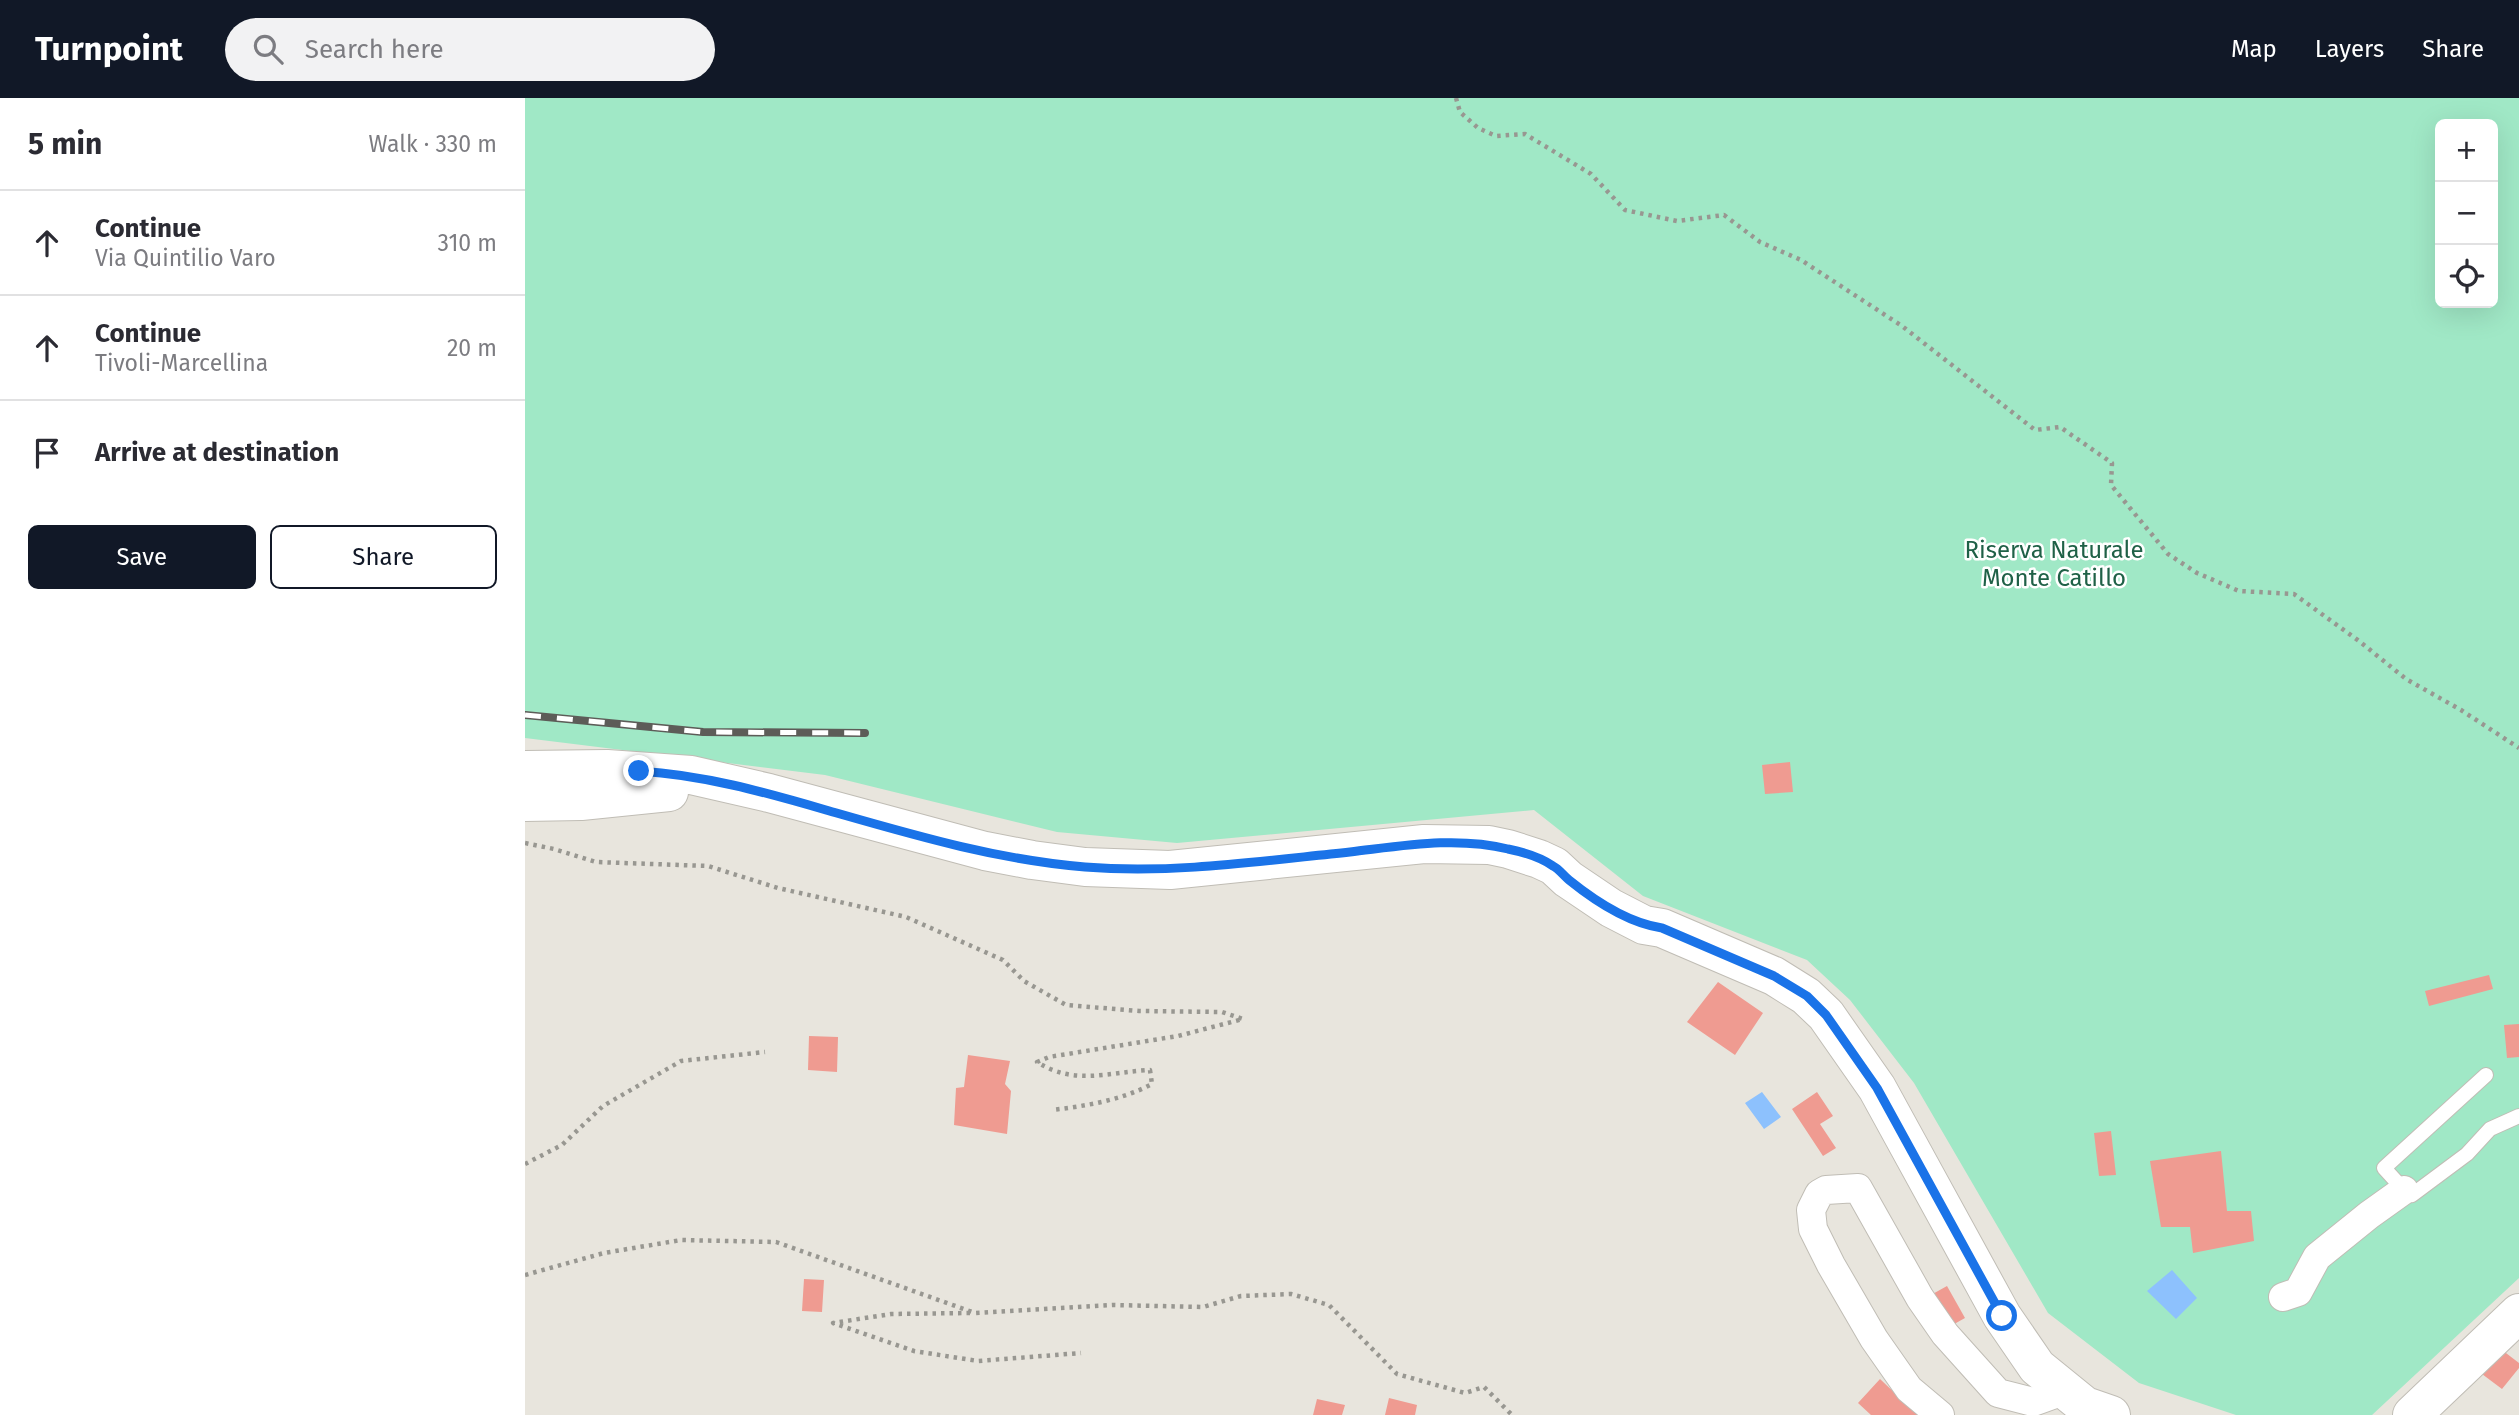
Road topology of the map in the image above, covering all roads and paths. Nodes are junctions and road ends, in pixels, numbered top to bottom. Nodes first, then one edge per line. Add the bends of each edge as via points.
1 (1456, 98) edge
2 (2519, 748) edge
3 (525, 770) edge
4 (738, 785) junction
5 (525, 802) edge
6 (525, 843) edge
7 (765, 1052) dead end
8 (2486, 1075) dead end
9 (1052, 1110) dead end
10 (2519, 1116) edge
11 (525, 1164) edge
12 (2403, 1190) junction
13 (525, 1275) edge
14 (2283, 1297) dead end
15 (975, 1313) junction
16 (2519, 1313) edge
17 (1081, 1353) dead end
18 (2066, 1390) junction
19 (1512, 1415) edge
20 (1940, 1415) edge
21 (2111, 1415) edge
22 (2412, 1415) edge

1 - 2 path via 1460,112 1478,128 1496,136 1525,134 1591,174 1625,210 1677,221 1724,215 1760,242 1801,260 1902,326 2035,430 2060,427 2112,463 2111,485 2168,554 2239,591 2294,594 2406,679
3 - 4 main road via 667,773
4 - 5 main road
4 - 18 main road via 972,848 1060,865 1170,870 1441,843 1489,845 1539,859 1596,899 1644,925 1662,928 1774,976 1807,996 1826,1015 1877,1088 2002,1316 2037,1367
6 - 9 path via 596,862 708,866 778,888 906,917 1003,960 1024,981 1066,1005 1222,1012 1243,1019 1178,1037 1049,1056 1037,1062 1054,1073 1084,1077 1150,1070 1152,1084 1109,1100
7 - 11 path via 681,1061 603,1106 562,1145
8 - 12 lane via 2384,1168
10 - 12 lane via 2490,1129 2467,1154 2412,1195
12 - 14 street via 2317,1257 2298,1292
13 - 15 path via 604,1253 681,1240 776,1242
15 - 17 path via 891,1314 833,1323 914,1351 978,1361
15 - 19 path via 1112,1305 1203,1307 1241,1296 1291,1294 1329,1305 1397,1374 1465,1393 1484,1388
16 - 22 main road
18 - 20 street via 2033,1402 1999,1393 1945,1334 1920,1298 1858,1188 1826,1190 1811,1210 1813,1229 1831,1265 1909,1389
18 - 21 main road via 2085,1406

